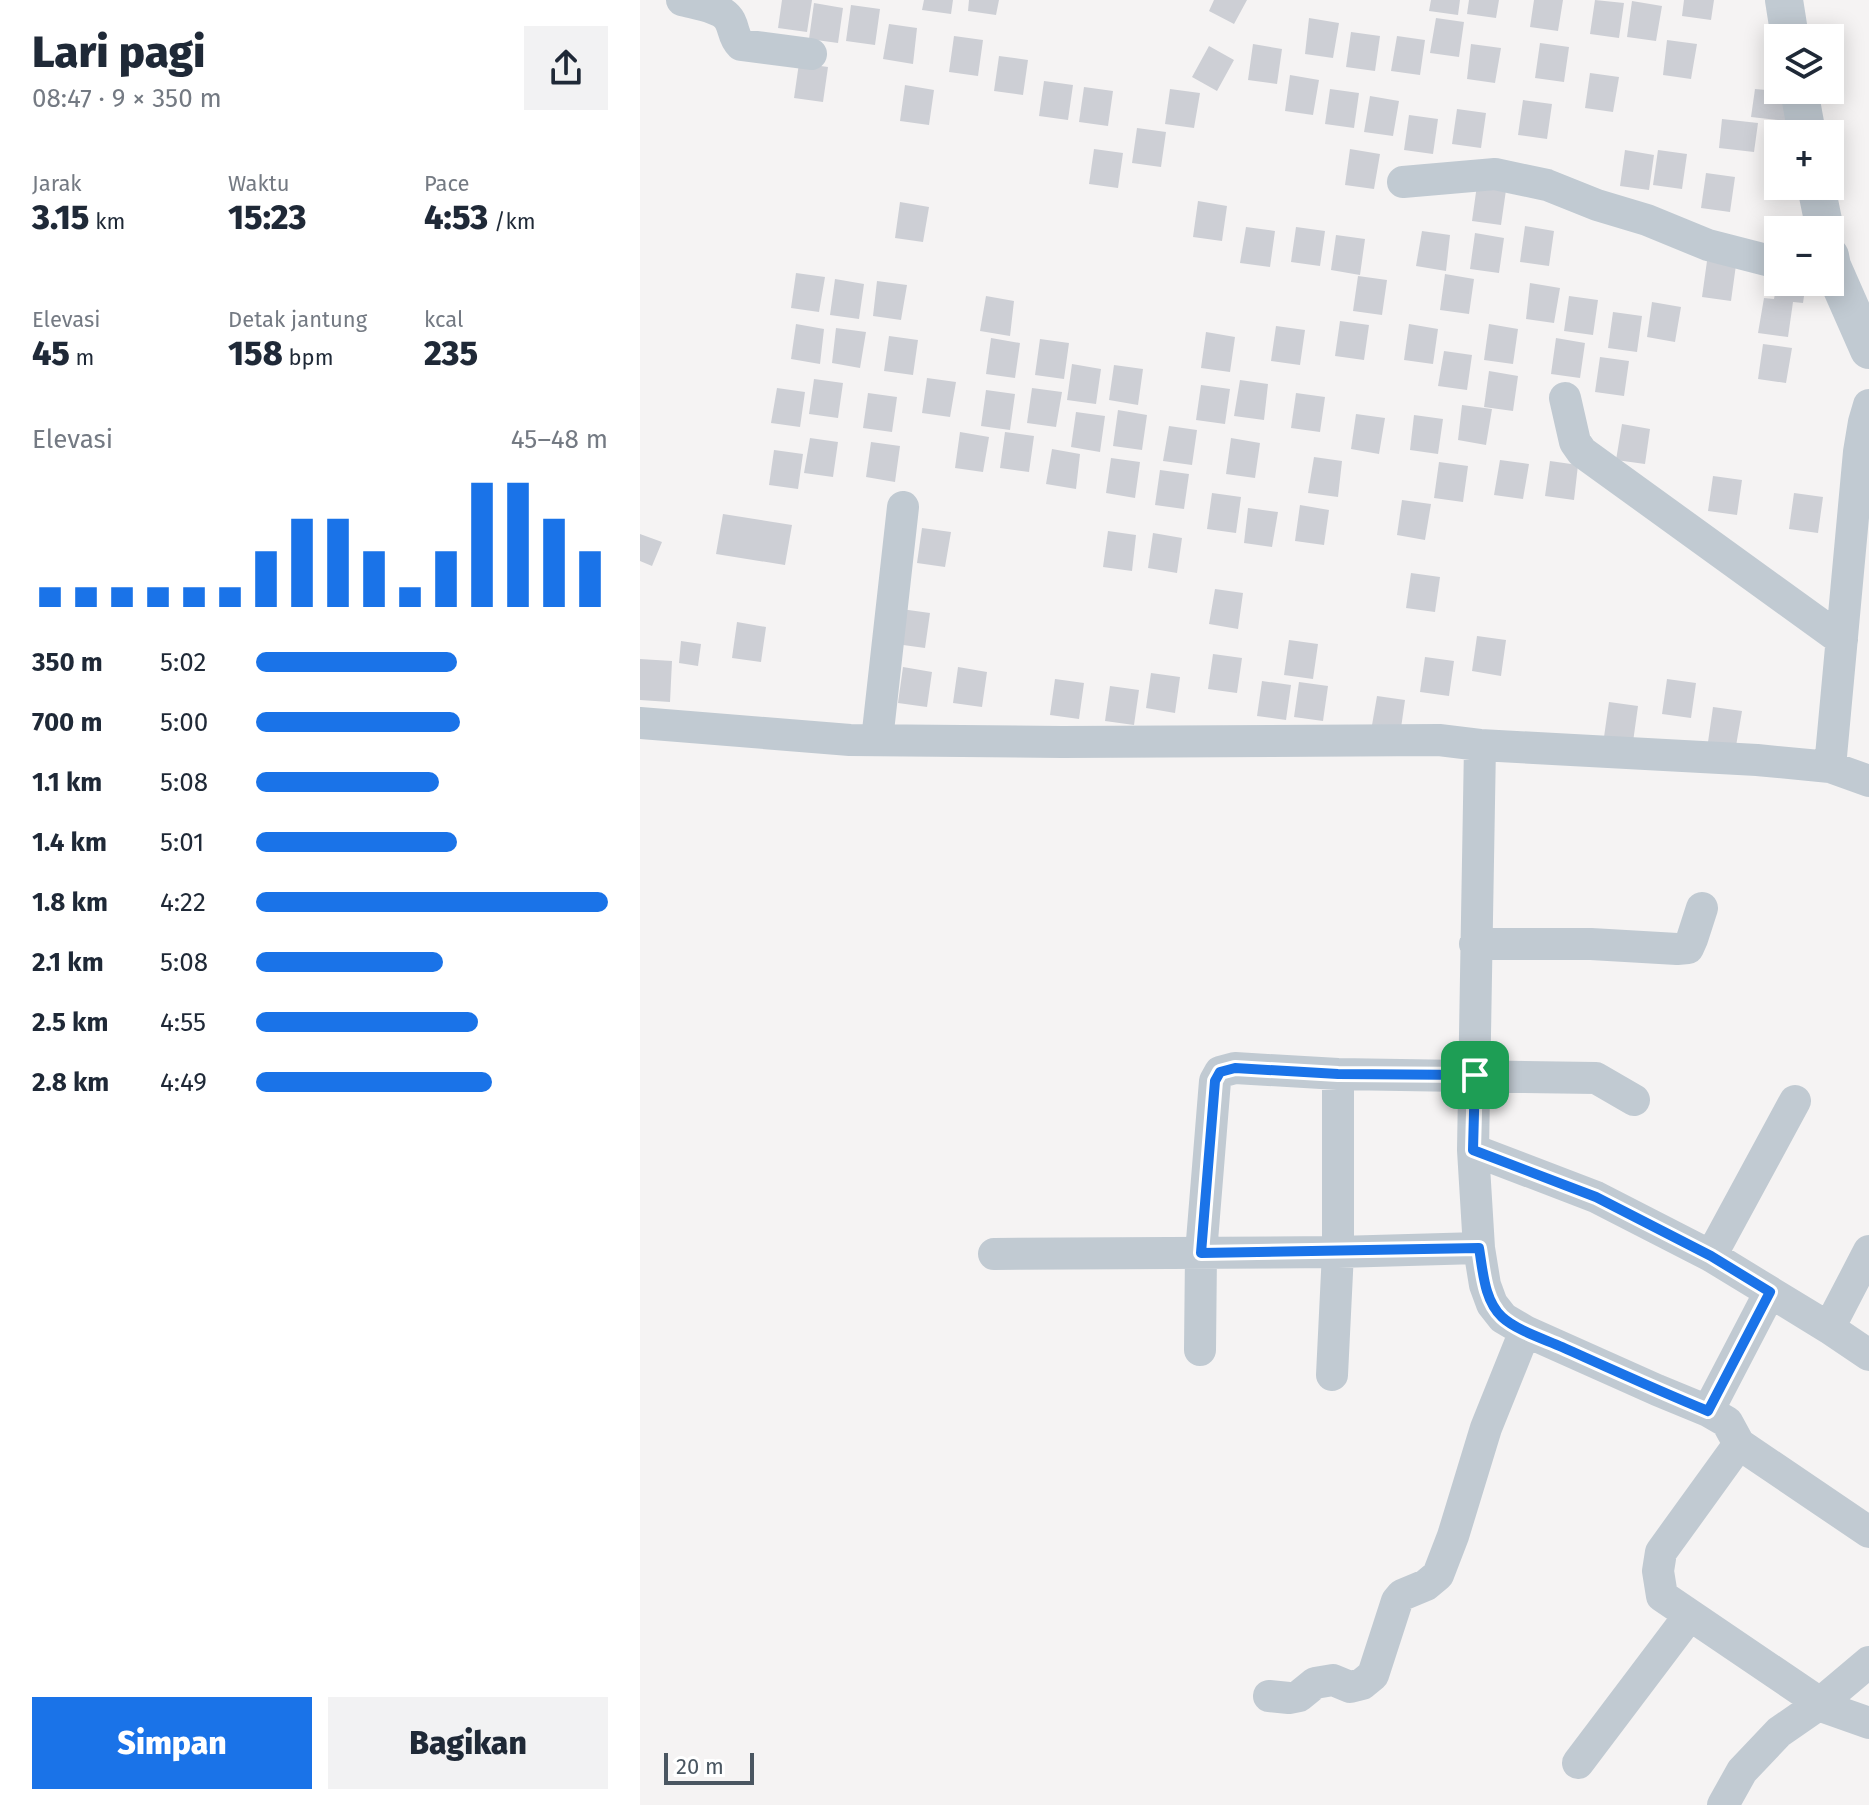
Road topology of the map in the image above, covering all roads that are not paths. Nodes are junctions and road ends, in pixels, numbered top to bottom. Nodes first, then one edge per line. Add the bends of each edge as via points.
1 (682, 0) edge
2 (1784, 0) edge
3 (1788, 24) edge
4 (811, 54) dead end
5 (1403, 182) dead end
6 (1764, 259) edge
7 (1844, 291) edge
8 (1869, 350) edge
9 (1565, 398) dead end
10 (1869, 405) edge
11 (903, 507) dead end
12 (1842, 640) junction
13 (640, 723) edge
14 (877, 740) junction
15 (1480, 745) junction
16 (1830, 767) junction
17 (1869, 781) edge
18 (1702, 908) dead end
19 (1475, 944) junction
20 (1338, 1074) junction
21 (1475, 1075) junction
22 (1634, 1100) dead end
23 (1795, 1101) dead end
24 (1473, 1150) junction
25 (1479, 1248) junction
26 (1869, 1251) edge
27 (1338, 1252) junction
28 (1201, 1253) junction
29 (994, 1254) dead end
30 (1711, 1256) junction
31 (1770, 1292) junction
32 (1829, 1328) junction
33 (1525, 1331) junction
34 (1200, 1350) dead end
35 (1869, 1355) edge
36 (1332, 1375) dead end
37 (1708, 1411) junction
38 (1739, 1444) junction
39 (1869, 1532) edge
40 (1689, 1616) junction
41 (1869, 1662) edge
42 (1269, 1696) dead end
43 (1818, 1705) junction
44 (1869, 1723) edge
45 (1578, 1763) dead end
46 (1723, 1805) edge

1 - 4 street via 729,18 741,45
2 - 3 street
5 - 6 street via 1495,174 1547,185 1708,245
7 - 8 street
9 - 12 street via 1582,452
10 - 12 street via 1859,452
11 - 14 street
12 - 16 street
13 - 14 street
14 - 15 street via 1439,740
15 - 16 street
15 - 19 street
16 - 17 street
18 - 19 street via 1688,948
19 - 21 street
20 - 21 street
20 - 27 street
20 - 28 street via 1235,1068 1220,1072 1215,1081
21 - 22 street via 1596,1078
21 - 24 street
23 - 30 street
24 - 25 street
24 - 30 street via 1596,1197
25 - 27 street
25 - 33 street via 1492,1304
26 - 32 street
27 - 28 street
27 - 36 street
28 - 29 street
28 - 34 street
30 - 31 street
31 - 32 street
31 - 37 street
32 - 35 street
33 - 37 street
33 - 42 street via 1486,1428 1438,1575 1397,1601 1373,1675 1350,1687 1333,1680 1315,1683 1299,1696
37 - 38 street via 1727,1422
38 - 39 street
38 - 40 street via 1661,1552 1662,1596
40 - 43 street
40 - 45 street
41 - 43 street
43 - 44 street
43 - 46 street via 1779,1732 1742,1771

